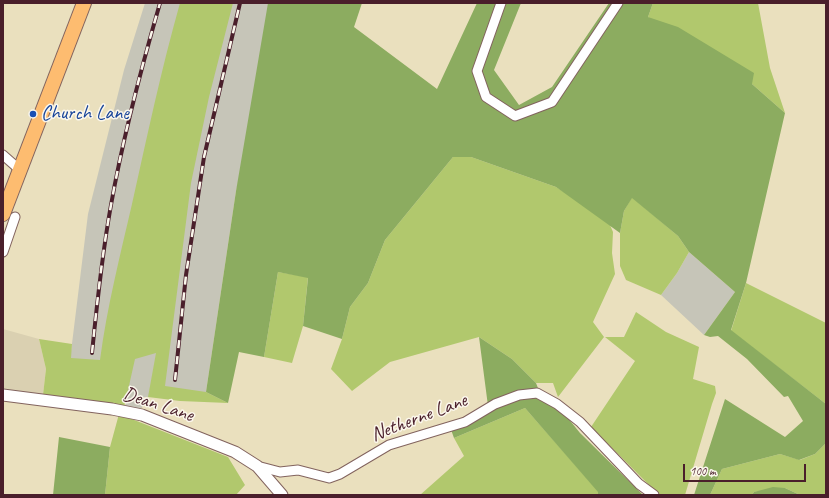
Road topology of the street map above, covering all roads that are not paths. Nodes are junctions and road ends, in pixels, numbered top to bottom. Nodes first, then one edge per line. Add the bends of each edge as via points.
1 (84, 3) edge
2 (501, 3) edge
3 (618, 3) edge
4 (3, 156) edge
5 (20, 170) junction
6 (6, 215) edge
7 (3, 252) edge
8 (3, 395) edge
9 (257, 466) junction
10 (282, 495) edge
11 (654, 495) edge

1 - 5 highway
2 - 3 street via 477,70 486,97 515,116 552,102
4 - 5 street
5 - 6 highway
6 - 7 street
8 - 9 street, Dean Lane via 142,415 235,452
9 - 10 street, Dean Lane
9 - 11 street, Netherne Lane via 280,472 298,470 329,478 389,445 465,422 496,404 519,395 537,393 557,404 580,422 639,484

